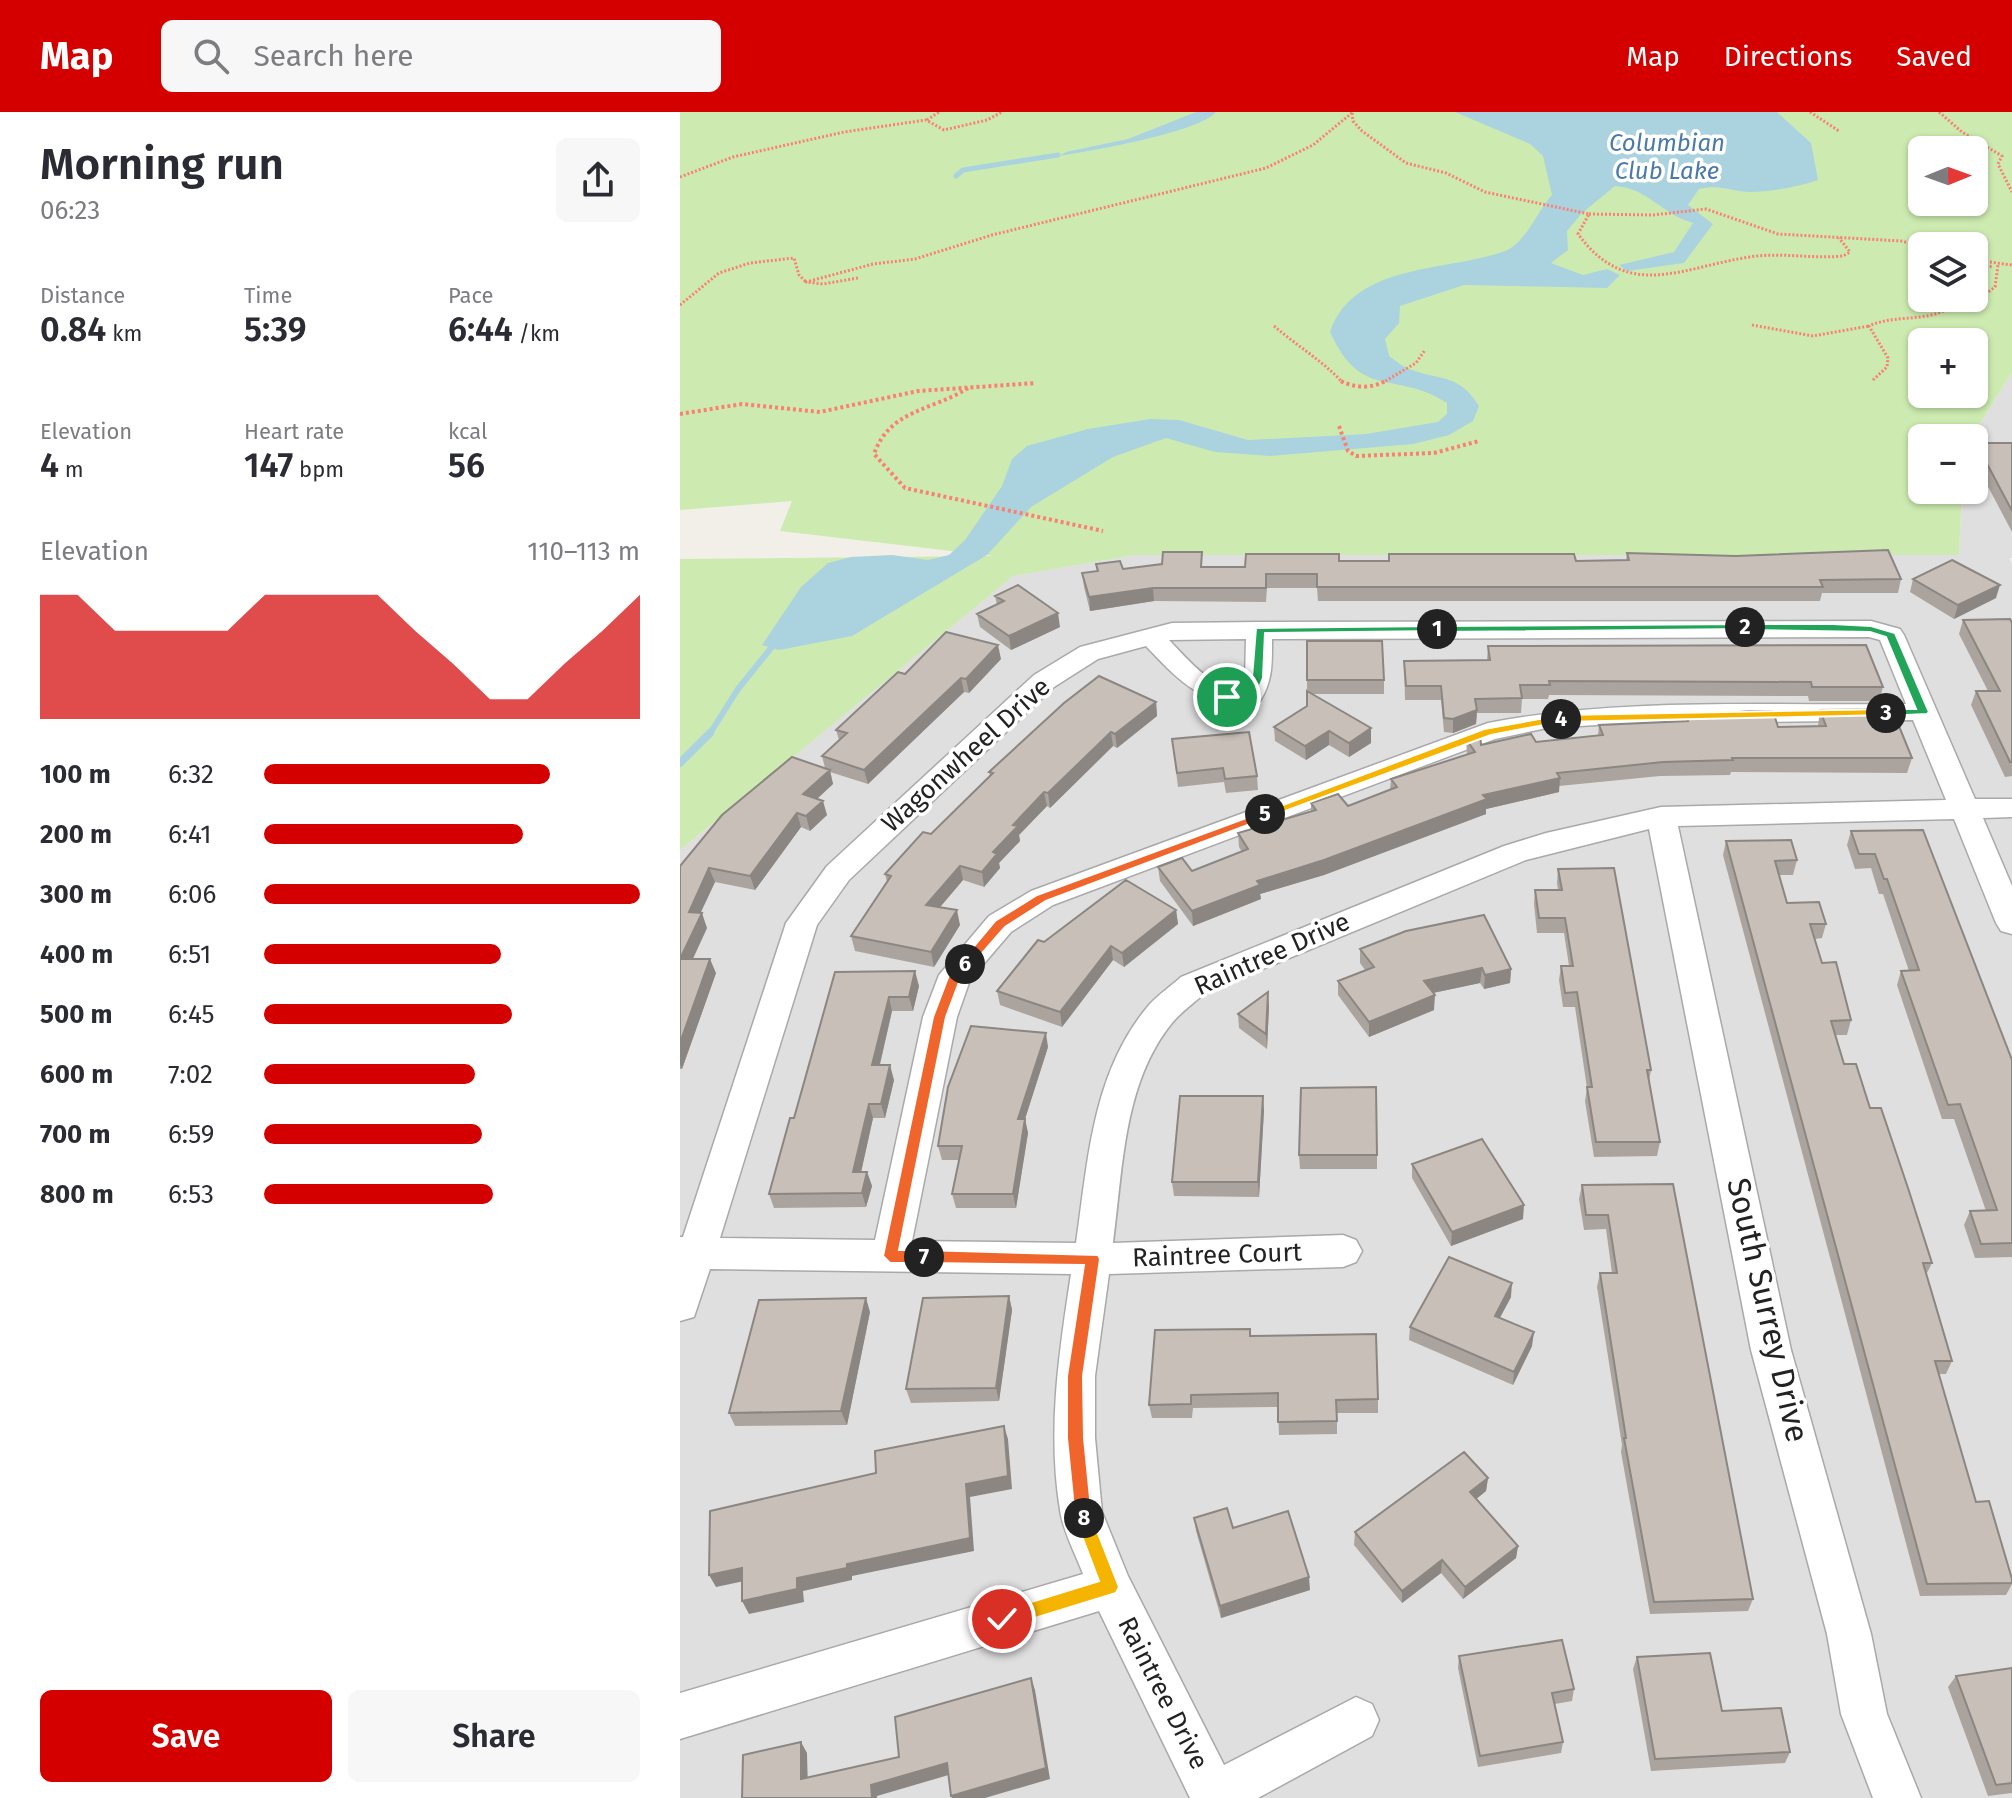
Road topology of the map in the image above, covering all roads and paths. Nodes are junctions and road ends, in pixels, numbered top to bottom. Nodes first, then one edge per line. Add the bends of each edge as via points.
1 (939, 112) edge
2 (1002, 112) edge
3 (1352, 112) edge
4 (1810, 112) edge
5 (1939, 112) edge
6 (926, 120) junction
7 (1839, 131) dead end
8 (680, 177) edge
9 (2012, 192) edge
10 (1589, 214) junction
11 (1839, 238) junction
12 (1908, 243) edge
13 (1988, 263) edge
14 (1996, 265) junction
15 (2012, 265) edge
16 (1988, 267) edge
17 (858, 278) dead end
18 (806, 282) junction
19 (1988, 292) edge
20 (680, 305) edge
21 (1940, 312) edge
22 (1752, 325) dead end
23 (1274, 326) dead end
24 (1869, 326) junction
25 (1425, 350) dead end
26 (1873, 380) dead end
27 (1036, 383) dead end
28 (968, 388) junction
29 (680, 414) edge
30 (1339, 426) dead end
31 (1479, 441) dead end
32 (1103, 531) dead end
33 (1259, 630) junction
34 (1150, 635) junction
35 (1923, 712) junction
36 (2012, 808) edge
37 (1964, 809) junction
38 (1661, 817) junction
39 (2012, 923) edge
40 (1343, 1251) dead end
41 (687, 1253) edge
42 (890, 1256) junction
43 (1092, 1259) junction
44 (680, 1305) edge
45 (1110, 1587) junction
46 (680, 1716) edge
47 (1356, 1720) dead end
48 (1215, 1797) edge
49 (1897, 1798) edge

1 - 6 path
2 - 6 path via 944,130
3 - 10 path via 1362,131 1406,163 1446,173 1485,192
3 - 18 path via 1313,145 1266,168
4 - 7 path
5 - 9 path via 2002,156 1998,164
6 - 8 path via 733,157
10 - 11 path via 1700,209 1778,234
10 - 11 path via 1578,234 1591,253 1637,276 1759,256 1843,256 1850,252
11 - 12 path
13 - 14 path
14 - 15 path
14 - 16 path
14 - 19 path via 1995,287
17 - 18 path
18 - 20 path via 794,258 750,263 719,273
21 - 24 path
22 - 24 path via 1813,336
23 - 25 path via 1343,383 1359,387 1378,385 1416,363
24 - 26 path via 1888,358 1887,367
27 - 28 path
28 - 29 path via 918,391 829,411 742,404
28 - 32 path via 894,422 876,440 874,454 887,472 905,488
30 - 31 path via 1348,451 1356,456 1407,456
33 - 34 street, Wagonwheel Drive
33 - 34 street via 1258,678 1250,695 1227,697 1207,691
33 - 35 street, Wagonwheel Drive via 1871,629 1891,635
34 - 41 street, Wagonwheel Drive via 1089,653 1044,681 838,873 802,923
35 - 37 street
35 - 42 street via 1613,716 1503,729 1042,898 1000,924 955,975 940,1017
36 - 37 street, Raintree Drive
37 - 38 street, Raintree Drive
37 - 39 street
38 - 43 street, Raintree Drive via 1515,853 1193,985 1161,1014 1127,1071 1114,1107
38 - 49 street, South Surrey Drive via 1771,1350 1849,1634 1864,1714
40 - 43 street, Raintree Court
41 - 42 street, Raintree Court
41 - 44 street, Wagonwheel Drive
42 - 43 street, Raintree Court
43 - 45 street, Raintree Drive via 1075,1376 1075,1438 1081,1512
45 - 46 street
45 - 48 street, Raintree Drive
47 - 48 street

